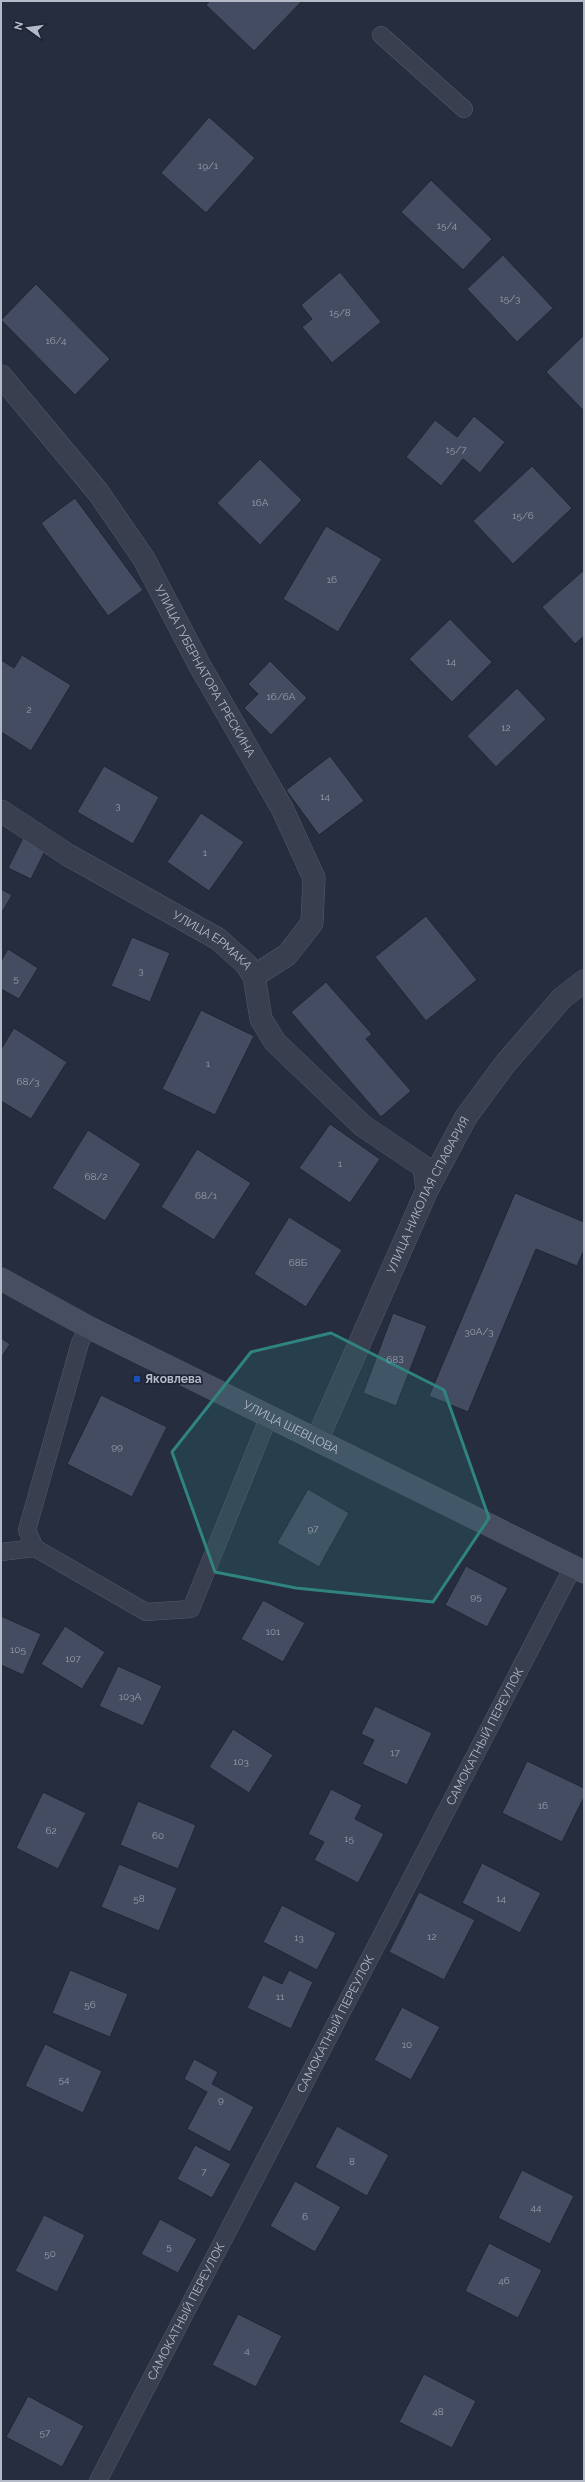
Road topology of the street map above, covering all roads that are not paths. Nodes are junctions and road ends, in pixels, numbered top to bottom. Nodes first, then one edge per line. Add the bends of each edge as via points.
1 (381, 35) dead end
2 (464, 109) dead end
3 (1, 376) edge
4 (1, 811) edge
5 (254, 976) junction
6 (584, 981) edge
7 (427, 1190) junction
8 (1, 1279) edge
9 (88, 1327) junction
10 (269, 1416) junction
11 (317, 1440) junction
12 (35, 1548) junction
13 (1, 1552) edge
14 (579, 1569) edge
15 (98, 2481) edge

1 - 2 lane
3 - 5 street, УЛИЦА ГУБЕРНАТОРА ТРЕСКИНА via 98,492 144,559 200,666 282,808 314,878 312,923 288,955
4 - 5 street, УЛИЦА ЕРМАКА via 68,855 218,940 246,964
5 - 7 street, УЛИЦА ЕРМАКА via 261,1020 275,1042 363,1126 424,1166
6 - 7 street, УЛИЦА НИКОЛАЯ СПАФАРИЯ via 562,998 505,1064 466,1117
7 - 11 street, УЛИЦА НИКОЛАЯ СПАФАРИЯ
8 - 9 main road, УЛИЦА ШЕВЦОВА
9 - 10 main road, УЛИЦА ШЕВЦОВА
9 - 12 lane via 80,1343 26,1530
10 - 11 main road, УЛИЦА ШЕВЦОВА
10 - 12 lane via 190,1609 146,1612
11 - 14 main road, УЛИЦА ШЕВЦОВА
12 - 13 lane
14 - 15 lane, САМОКАТНЫЙ ПЕРЕУЛОК

